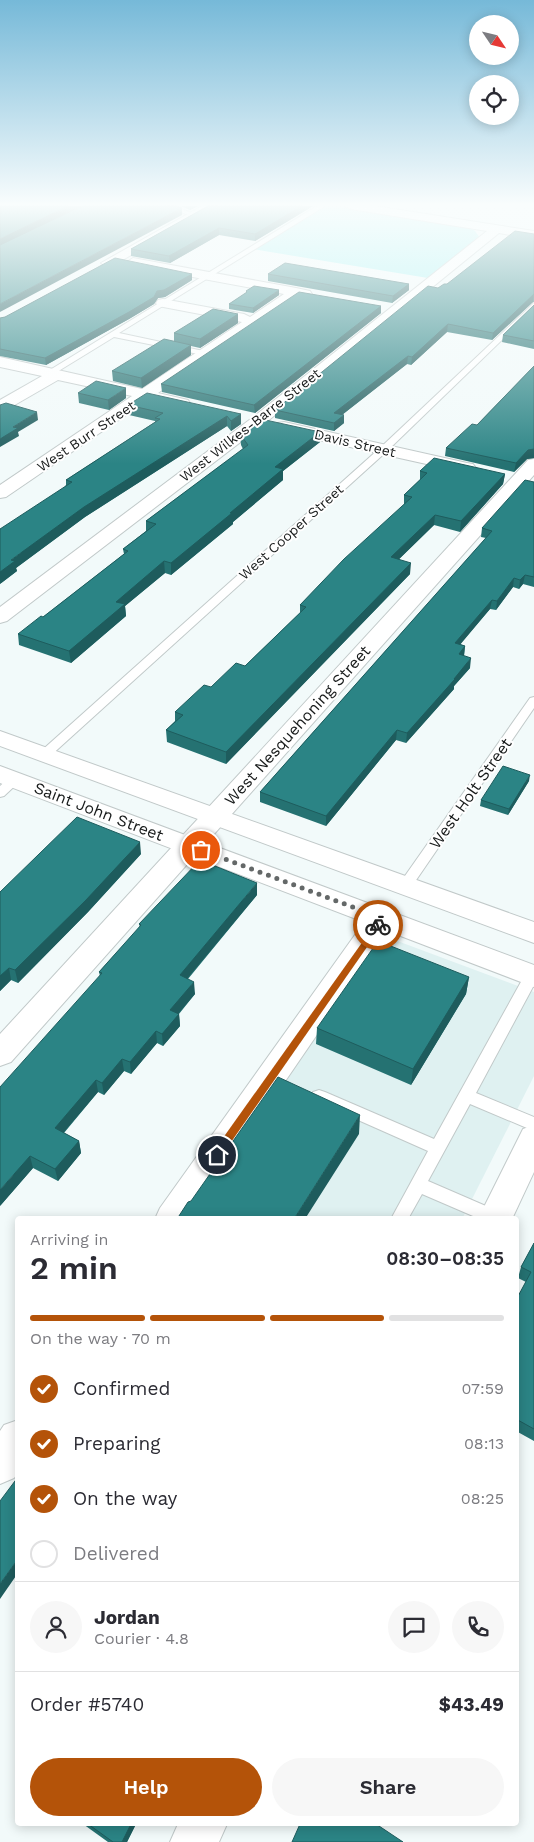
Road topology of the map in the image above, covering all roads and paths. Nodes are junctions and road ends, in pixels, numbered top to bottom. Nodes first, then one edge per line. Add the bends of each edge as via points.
1 (181, 292) edge
2 (296, 292) joint
3 (418, 292) edge
4 (314, 295) edge
5 (163, 303) junction
6 (534, 305) edge
7 (377, 307) edge
8 (395, 310) junction
9 (256, 320) junction
10 (112, 334) junction
11 (205, 354) junction
12 (0, 362) edge
13 (52, 373) junction
14 (147, 395) junction
15 (0, 407) edge
16 (201, 407) edge
17 (236, 416) edge
18 (258, 421) junction
19 (383, 450) junction
20 (534, 464) edge
21 (484, 472) edge
22 (519, 480) edge
23 (0, 493) edge
24 (0, 617) edge
25 (534, 700) edge
26 (0, 738) edge
27 (44, 755) junction
28 (5, 782) edge
29 (214, 817) junction
30 (188, 845) junction
31 (405, 886) junction
32 (382, 918) junction
33 (534, 933) edge
34 (533, 975) edge
35 (0, 1054) edge
36 (307, 1091) edge
37 (466, 1096) junction
38 (534, 1124) edge
39 (534, 1138) edge
40 (438, 1148) junction
41 (418, 1184) junction
42 (174, 1216) edge
43 (401, 1216) edge
44 (491, 1216) edge
45 (497, 1216) edge
46 (15, 1443) edge
47 (0, 1464) edge
48 (202, 1826) edge
49 (194, 1842) edge

1 - 5 lane
2 - 4 street
2 - 9 street, West Burr Street
3 - 8 street, West Wilkes-Barre Street
5 - 9 street
5 - 10 lane
6 - 19 lane, West Cooper Street
7 - 8 street
8 - 18 street, West Wilkes-Barre Street
9 - 11 street, West Burr Street
10 - 11 lane
10 - 13 lane
11 - 14 street, West Burr Street
12 - 13 street
13 - 14 street
13 - 15 street
14 - 16 street
14 - 23 street, West Burr Street
17 - 18 street, Davis Street
18 - 19 street, Davis Street
18 - 24 street, West Wilkes-Barre Street
19 - 21 street, Davis Street
19 - 27 lane, West Cooper Street
20 - 22 street, West Nesquehoning Street
22 - 29 street, West Nesquehoning Street
25 - 31 lane, West Holt Street
26 - 27 street, Saint John Street
27 - 29 street, Saint John Street
28 - 30 street, Saint John Street
29 - 30 street, West Nesquehoning Street
29 - 31 street, Saint John Street
30 - 32 street, Saint John Street
30 - 35 street, West Nesquehoning Street
31 - 33 street, Saint John Street
32 - 34 street, Saint John Street
32 - 42 street via 281,1080
34 - 37 lane
36 - 40 lane
37 - 38 lane
37 - 40 lane
39 - 45 street
40 - 41 lane
41 - 43 lane
41 - 44 lane
46 - 47 street
48 - 49 street

